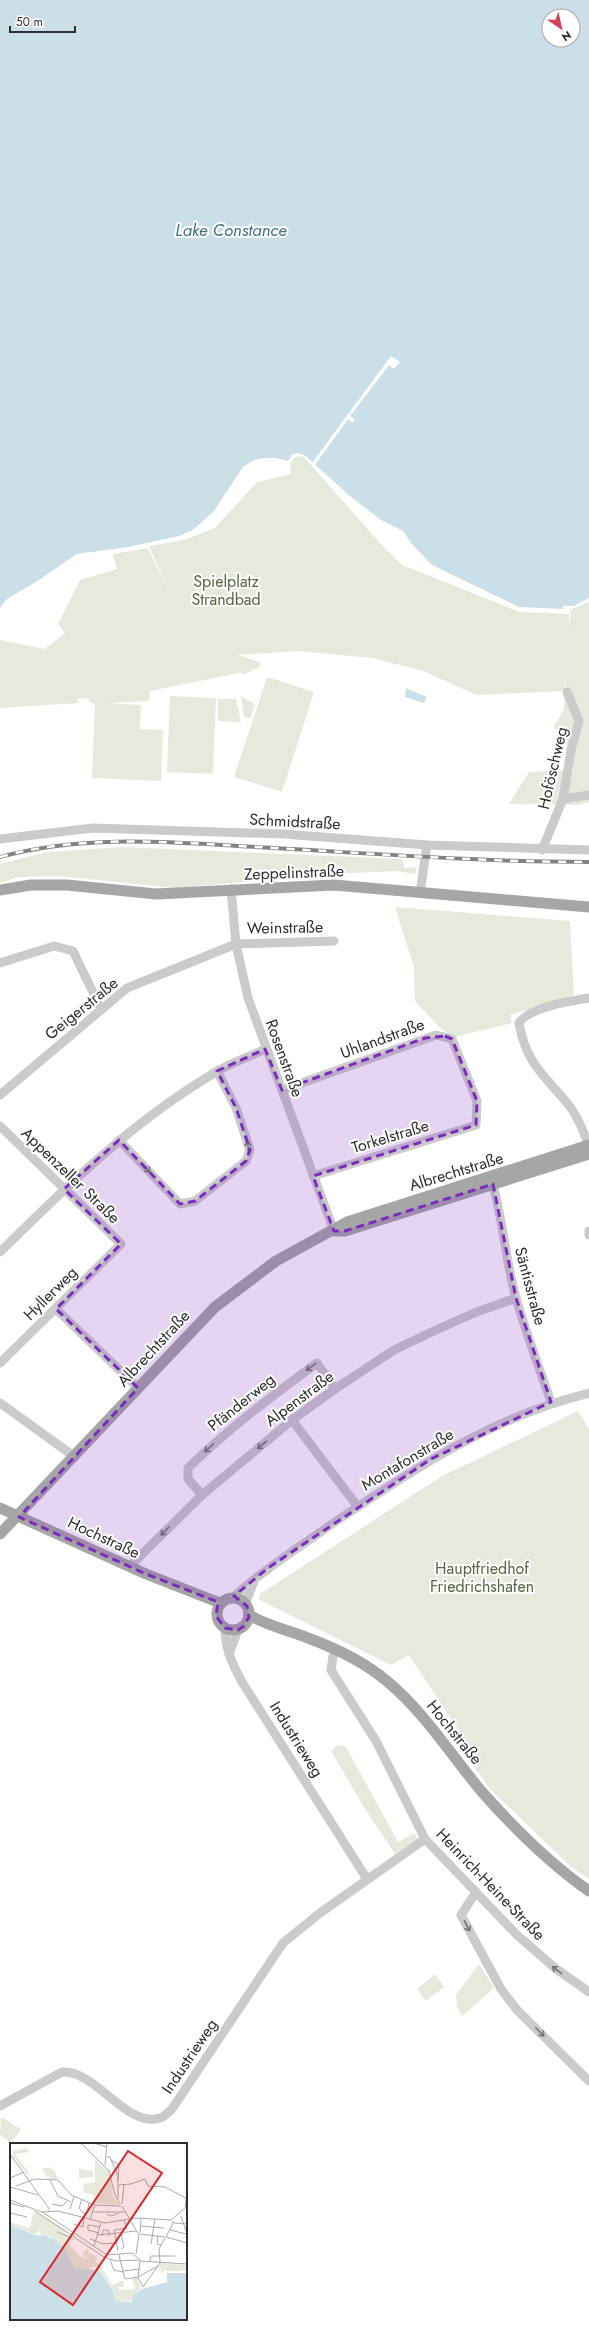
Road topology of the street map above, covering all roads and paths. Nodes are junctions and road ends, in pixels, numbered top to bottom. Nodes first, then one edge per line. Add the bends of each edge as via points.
1 (567, 692) dead end
2 (589, 795) edge
3 (563, 799) junction
4 (0, 839) edge
5 (426, 845) junction
6 (542, 850) junction
7 (589, 850) edge
8 (231, 889) junction
9 (0, 890) edge
10 (420, 893) junction
11 (589, 907) edge
12 (334, 941) dead end
13 (236, 944) junction
14 (0, 963) edge
15 (589, 998) edge
16 (101, 1009) junction
17 (266, 1050) junction
18 (217, 1071) junction
19 (282, 1090) junction
20 (0, 1095) edge
21 (476, 1125) joint
22 (0, 1126) edge
23 (119, 1140) junction
24 (589, 1148) edge
25 (313, 1176) junction
26 (492, 1180) junction
27 (64, 1190) junction
28 (334, 1231) junction
29 (589, 1231) edge
30 (589, 1235) edge
31 (120, 1244) joint
32 (0, 1252) edge
33 (516, 1298) junction
34 (56, 1309) junction
35 (0, 1363) edge
36 (138, 1388) junction
37 (335, 1389) junction
38 (589, 1393) edge
39 (551, 1402) junction
40 (0, 1403) edge
41 (292, 1420) junction
42 (75, 1457) junction
43 (202, 1495) junction
44 (358, 1507) junction
45 (0, 1508) edge
46 (19, 1516) junction
47 (0, 1534) edge
48 (130, 1566) junction
49 (255, 1580) junction
50 (195, 1594) junction
51 (232, 1598) junction
52 (220, 1603) junction
53 (245, 1604) junction
54 (249, 1615) junction
55 (216, 1616) junction
56 (273, 1627) junction
57 (225, 1628) junction
58 (241, 1628) junction
59 (334, 1650) junction
60 (228, 1655) junction
61 (426, 1839) junction
62 (367, 1879) junction
63 (589, 1891) edge
64 (476, 1892) junction
65 (589, 1992) edge
66 (589, 2081) edge
67 (0, 2106) edge

1 - 3 street, Hoföschweg via 578,721
2 - 3 street
3 - 6 street, Hoföschweg
4 - 5 street, Schmidstraße via 93,828 283,834
5 - 6 street, Schmidstraße
5 - 10 street
6 - 7 street, Schmidstraße
8 - 9 main road, Zeppelinstraße via 156,894 67,885
8 - 10 main road, Zeppelinstraße via 334,885
8 - 13 street, Rosenstraße
10 - 11 main road, Zeppelinstraße
12 - 13 street, Weinstraße
13 - 16 street, Geigerstraße via 127,988
13 - 17 street, Rosenstraße via 248,998
14 - 16 street via 54,946 73,951
15 - 24 street via 523,1016 519,1023 526,1051 579,1120
16 - 20 street, Geigerstraße
17 - 18 street
17 - 19 street, Rosenstraße
18 - 23 street
23 -> 18 street via 180,1204 195,1201 246,1161 250,1150 236,1108
19 - 21 street, Uhlandstraße via 425,1038 445,1036 452,1039 477,1101
19 - 25 street, Rosenstraße
21 - 25 street, Torkelstraße
22 - 27 street, Appenzeller Straße
23 - 27 street
24 - 26 main road, Albrechtstraße
25 - 28 street, Rosenstraße
26 - 28 main road, Albrechtstraße via 345,1231
26 - 33 street, Säntisstraße
27 - 31 street, Appenzeller Straße
27 - 32 street
28 - 36 main road, Albrechtstraße via 276,1261 244,1283 215,1307
29 - 30 street
31 - 34 street, Hyllerweg
33 - 37 street, Alpenstraße via 474,1313 394,1350
33 - 39 street, Säntisstraße
34 - 35 street, Hyllerweg
34 - 36 street
36 - 42 main road, Albrechtstraße
37 - 41 street, Alpenstraße
37 -> 43 street, Pfänderweg via 316,1363 265,1401 188,1468 188,1479
38 - 39 street, Montafonstraße
39 - 44 street, Montafonstraße via 431,1458
40 - 42 street
41 -> 43 street, Alpenstraße
41 - 44 street
42 - 46 main road, Albrechtstraße
43 -> 48 street, Alpenstraße
44 - 49 street, Montafonstraße
45 - 46 main road, Hochstraße
46 - 47 main road, Albrechtstraße
46 - 48 main road, Hochstraße
48 - 50 main road, Hochstraße
49 - 51 street, Montafonstraße
49 - 53 street
50 - 52 main road, Hochstraße
50 - 55 main road, Hochstraße
51 - 52 main road
51 - 53 main road via 238,1598
52 - 55 main road
53 - 54 main road
54 - 56 main road, Hochstraße
54 - 58 main road
55 - 57 main road
56 - 58 main road, Hochstraße
56 - 59 main road, Hochstraße
57 - 58 main road
57 - 60 street, Industrieweg via 224,1643
58 - 60 street
59 - 61 street, Heinrich-Heine-Straße via 331,1670 376,1742
59 - 63 main road, Hochstraße via 369,1668 404,1697 482,1792 538,1850
60 - 62 street, Industrieweg via 242,1682
61 - 62 street, Industrieweg
61 - 64 street, Heinrich-Heine-Straße
62 - 67 street, Industrieweg via 282,1943 172,2109 161,2118 147,2120 136,2115 85,2079 69,2071 62,2072
65 -> 64 street, Heinrich-Heine-Straße via 555,1968 517,1935
64 -> 66 street via 461,1915 501,1989 517,2010

